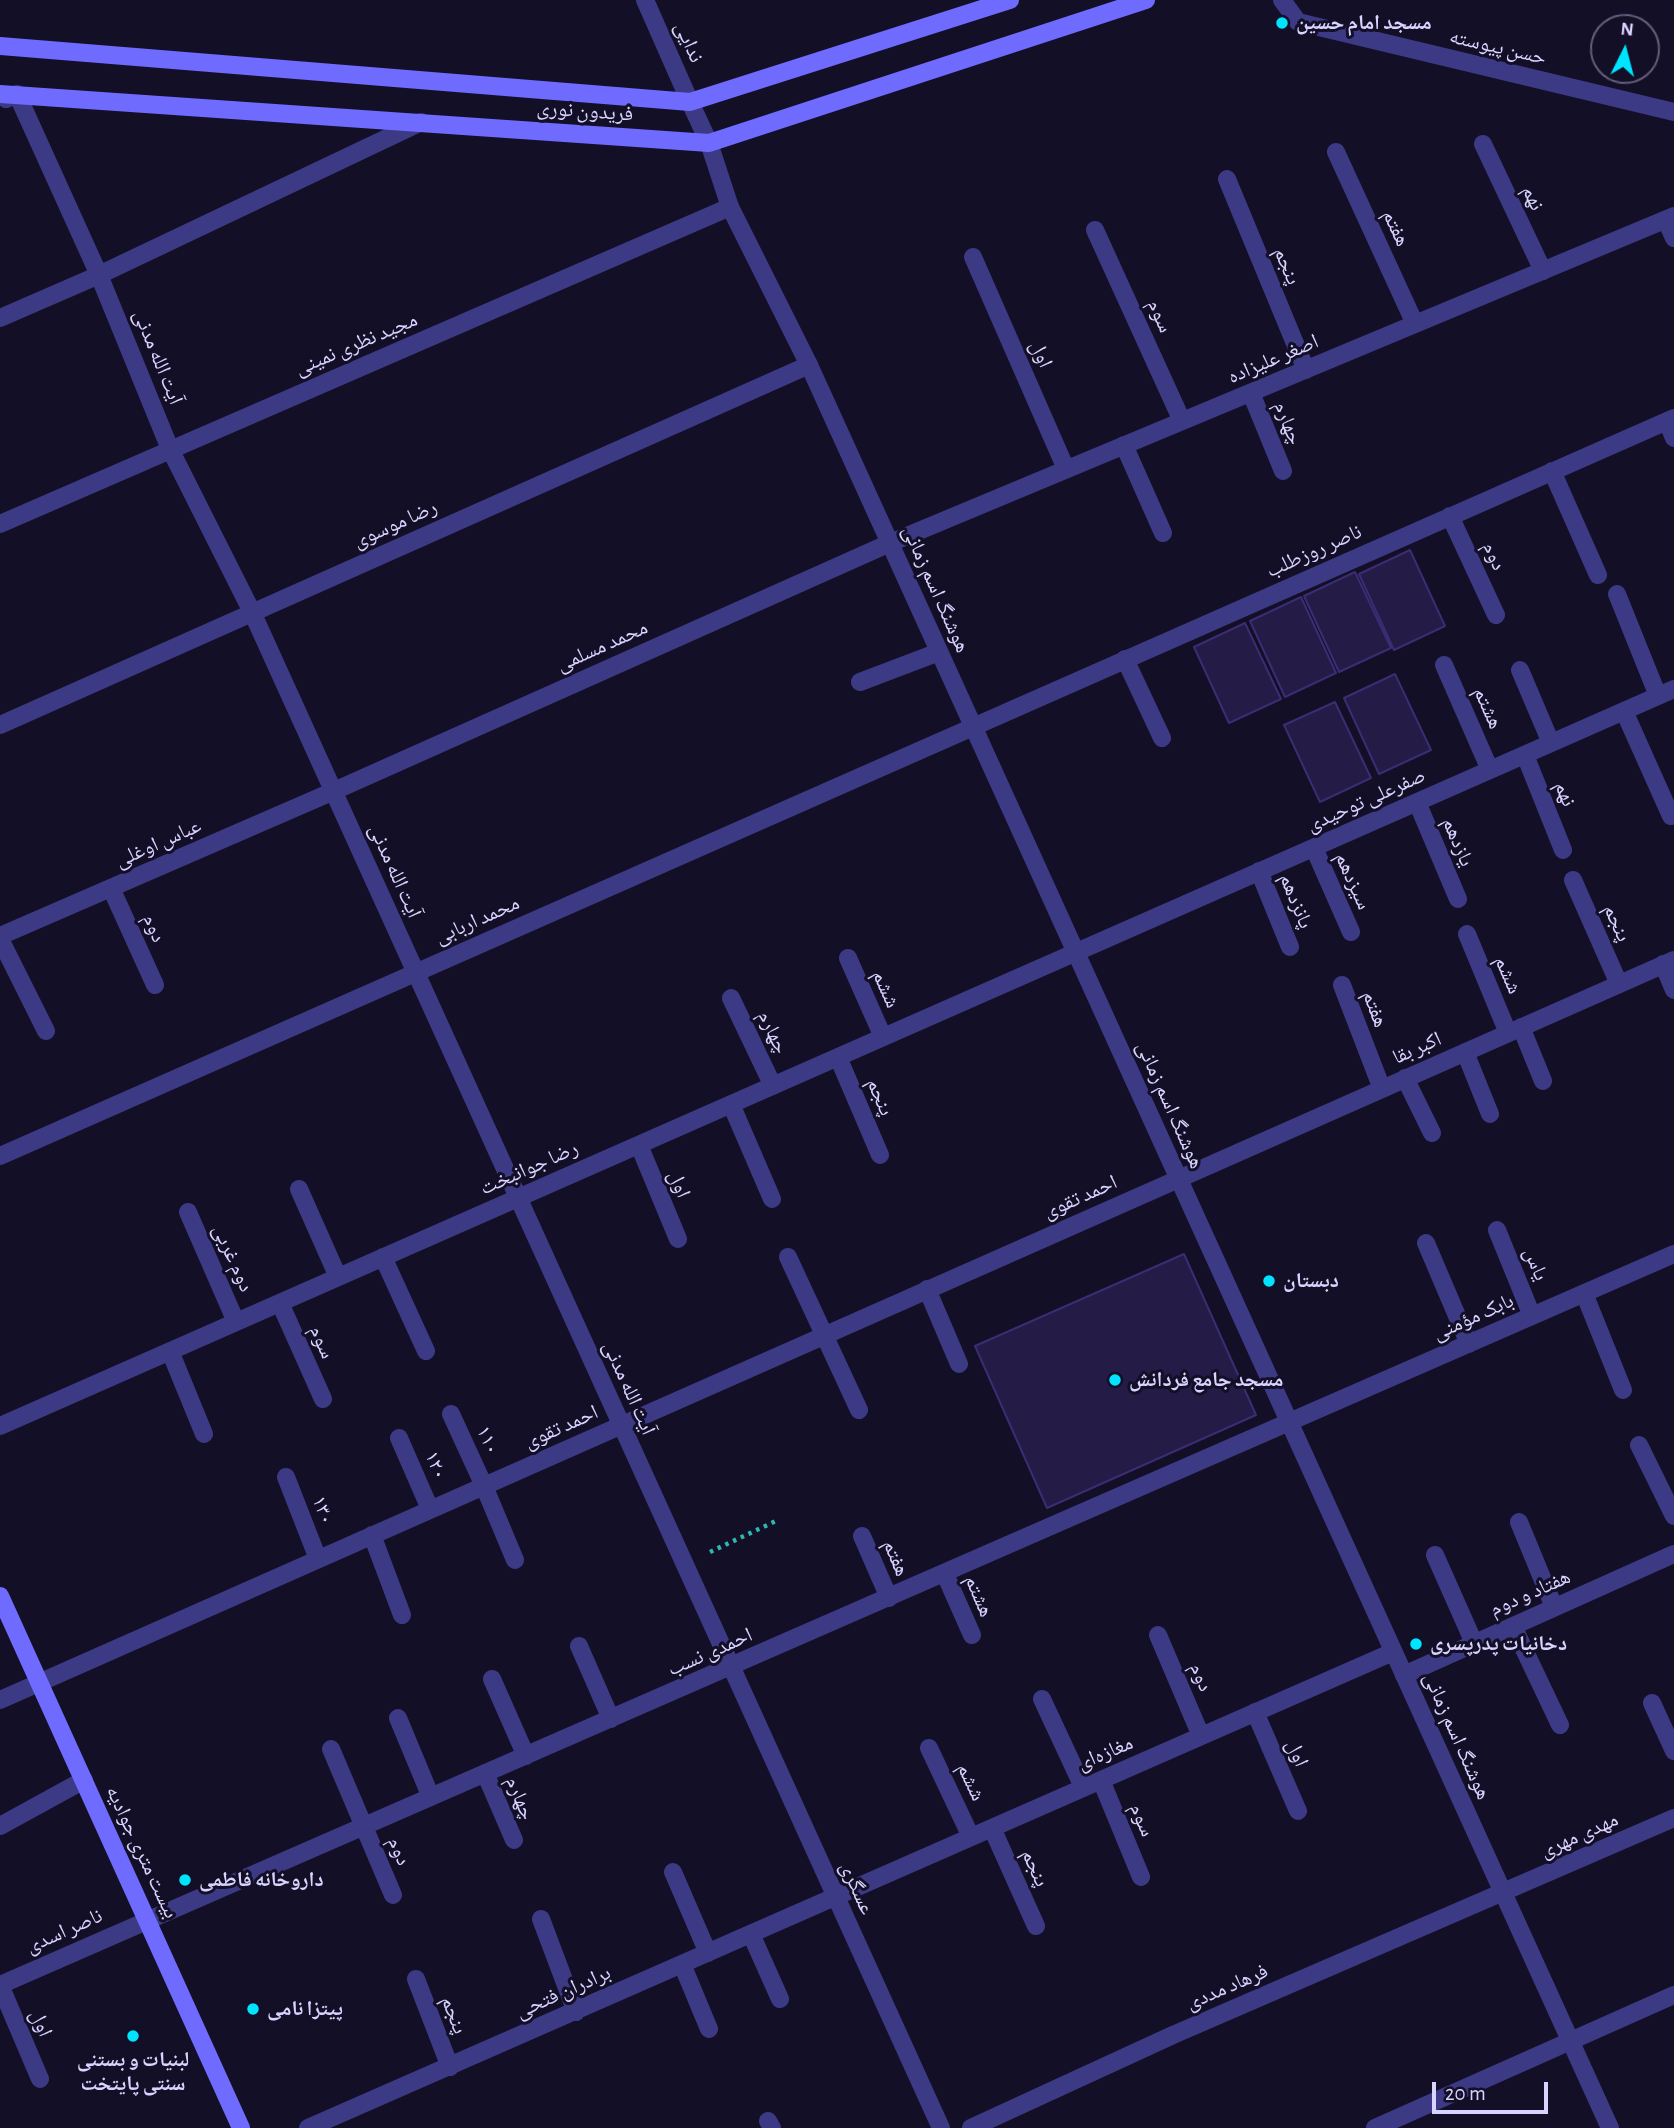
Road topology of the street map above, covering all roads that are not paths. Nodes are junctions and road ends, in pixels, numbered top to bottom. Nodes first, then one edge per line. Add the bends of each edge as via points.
1 (645, 0) edge
2 (1010, 0) edge
3 (1146, 0) edge
4 (1282, 0) edge
5 (0, 46) edge
6 (9, 94) edge
7 (0, 102) edge
8 (690, 102) junction
9 (1674, 112) edge
10 (421, 122) junction
11 (709, 143) junction
12 (1483, 144) dead end
13 (1336, 152) dead end
14 (1227, 179) dead end
15 (730, 207) junction
16 (1670, 218) edge
17 (1095, 230) dead end
18 (1674, 238) edge
19 (973, 257) dead end
20 (1543, 271) junction
21 (99, 275) junction
22 (0, 318) edge
23 (1415, 324) junction
24 (809, 365) junction
25 (1306, 370) junction
26 (1251, 393) junction
27 (1670, 419) edge
28 (1182, 421) junction
29 (1674, 438) edge
30 (1124, 445) junction
31 (170, 449) junction
32 (1066, 469) junction
33 (1283, 471) dead end
34 (1552, 471) junction
35 (1450, 516) junction
36 (0, 524) edge
37 (1163, 533) dead end
38 (890, 543) junction
39 (1598, 575) dead end
40 (1617, 594) dead end
41 (252, 612) junction
42 (1496, 615) dead end
43 (939, 652) junction
44 (1125, 659) junction
45 (1444, 665) dead end
46 (1520, 670) dead end
47 (860, 681) dead end
48 (1666, 693) edge
49 (1624, 711) junction
50 (0, 725) edge
51 (973, 725) junction
52 (1162, 738) dead end
53 (1551, 743) junction
54 (1525, 755) junction
55 (1490, 770) junction
56 (334, 791) junction
57 (1417, 802) junction
58 (1671, 816) dead end
59 (1314, 848) junction
60 (1563, 849) dead end
61 (1259, 872) junction
62 (1573, 880) dead end
63 (111, 888) junction
64 (1458, 899) dead end
65 (1351, 932) dead end
66 (1467, 934) dead end
67 (0, 937) edge
68 (1290, 947) dead end
69 (1076, 953) junction
70 (848, 958) dead end
71 (1669, 962) edge
72 (416, 972) junction
73 (1619, 984) junction
74 (155, 985) dead end
75 (1342, 985) dead end
76 (1674, 990) edge
77 (731, 998) dead end
78 (1514, 1030) junction
79 (46, 1031) dead end
80 (883, 1037) junction
81 (1465, 1052) junction
82 (838, 1057) junction
83 (1405, 1078) junction
84 (1543, 1081) dead end
85 (773, 1086) junction
86 (1382, 1089) junction
87 (731, 1104) junction
88 (1490, 1114) dead end
89 (1432, 1133) dead end
90 (639, 1145) junction
91 (880, 1155) dead end
92 (0, 1156) edge
93 (1178, 1179) junction
94 (299, 1189) dead end
95 (518, 1198) junction
96 (772, 1199) dead end
97 (188, 1212) dead end
98 (1497, 1230) dead end
99 (678, 1240) dead end
100 (1426, 1243) dead end
101 (1674, 1254) edge
102 (383, 1257) junction
103 (788, 1257) dead end
104 (338, 1278) junction
105 (928, 1289) junction
106 (1584, 1293) junction
107 (280, 1303) junction
108 (1532, 1316) junction
109 (236, 1322) junction
110 (824, 1335) junction
111 (1469, 1344) junction
112 (170, 1351) junction
113 (426, 1351) dead end
114 (959, 1364) dead end
115 (1623, 1390) dead end
116 (323, 1399) dead end
117 (859, 1410) dead end
118 (451, 1414) dead end
119 (1289, 1422) junction
120 (621, 1425) junction
121 (0, 1426) edge
122 (204, 1434) dead end
123 (400, 1438) dead end
124 (1639, 1445) dead end
125 (286, 1477) dead end
126 (484, 1486) junction
127 (430, 1509) junction
128 (1674, 1516) edge
129 (1519, 1522) dead end
130 (372, 1535) junction
131 (862, 1535) dead end
132 (1674, 1554) edge
133 (1435, 1555) dead end
134 (318, 1559) junction
135 (515, 1560) dead end
136 (945, 1574) junction
137 (0, 1596) edge
138 (889, 1598) junction
139 (1554, 1607) junction
140 (402, 1615) dead end
141 (1513, 1626) junction
142 (972, 1635) dead end
143 (1158, 1635) dead end
144 (1474, 1643) junction
145 (579, 1646) dead end
146 (1393, 1652) junction
147 (732, 1667) junction
148 (1404, 1675) junction
149 (492, 1679) dead end
150 (39, 1682) junction
151 (1042, 1699) dead end
152 (0, 1700) edge
153 (1652, 1703) dead end
154 (1255, 1712) junction
155 (398, 1718) dead end
156 (611, 1719) junction
157 (1560, 1725) dead end
158 (1201, 1736) junction
159 (929, 1748) dead end
160 (331, 1749) dead end
161 (1674, 1751) edge
162 (526, 1756) junction
163 (485, 1773) junction
164 (84, 1780) junction
165 (1101, 1780) junction
166 (1083, 1787) junction
167 (430, 1795) junction
168 (1298, 1811) dead end
169 (1674, 1818) edge
170 (0, 1826) edge
171 (363, 1826) junction
172 (992, 1828) junction
173 (971, 1837) junction
174 (513, 1840) dead end
175 (673, 1872) dead end
176 (1141, 1877) dead end
177 (1503, 1893) junction
178 (393, 1895) dead end
179 (835, 1897) junction
180 (147, 1919) junction
181 (541, 1919) dead end
182 (1036, 1926) dead end
183 (751, 1934) junction
184 (708, 1953) junction
185 (682, 1964) junction
186 (416, 1979) dead end
187 (0, 1985) edge
188 (1674, 1995) edge
189 (780, 1999) dead end
190 (576, 2011) junction
191 (709, 2029) dead end
192 (1570, 2040) junction
193 (450, 2067) junction
194 (40, 2079) dead end
195 (1382, 2127) edge
196 (241, 2128) edge
197 (308, 2128) edge
198 (941, 2128) edge
199 (971, 2128) edge
200 (1610, 2128) edge

1 - 8 street, ندایی
2 - 8 main road, فریدون نوری
3 - 11 main road, فریدون نوری
4 - 9 street, حسن پیوسته via 1298,22
5 - 8 main road, فریدون نوری
6 - 7 street
6 - 10 main road, فریدون نوری
6 - 21 street, آیت‌ الله مدنی
8 - 11 street, هوشنگ اسم زمانی
10 - 11 main road, فریدون نوری
10 - 21 street
11 - 15 street, هوشنگ اسم زمانی
12 - 20 street, نهم
13 - 23 street, هفتم
14 - 25 street, پنجم
15 - 24 street, هوشنگ اسم زمانی
15 - 31 street, مجید نظری نمینی
16 - 18 street
16 - 20 street, اصغر علیزاده
17 - 28 street, سوم
19 - 32 street, اول
20 - 23 street, اصغر علیزاده
21 - 22 street
21 - 31 street, آیت‌ الله مدنی
23 - 25 street, اصغر علیزاده
24 - 38 street, هوشنگ اسم زمانی
24 - 41 street, رضا موسوی
25 - 26 street, اصغر علیزاده
26 - 28 street, اصغر علیزاده
26 - 33 street, چهارم
27 - 29 street
27 - 34 street, ناصر روزطلب
28 - 30 street, اصغر علیزاده
30 - 32 street, اصغر علیزاده
30 - 37 street
31 - 36 street, مجید نظری نمینی
31 - 41 street, آیت‌ الله مدنی
32 - 38 street, اصغر علیزاده
34 - 35 street, ناصر روزطلب
34 - 39 street
35 - 42 street, دوم
35 - 44 street, ناصر روزطلب
38 - 43 street, هوشنگ اسم زمانی
38 - 56 street, محمد مسلمی
40 - 48 street
41 - 50 street, رضا موسوی
41 - 56 street, آیت‌ الله مدنی
43 - 47 street
43 - 51 street, هوشنگ اسم زمانی
44 - 51 street, ناصر روزطلب
44 - 52 street
45 - 55 street, هشتم
46 - 53 street
48 - 49 street, صفرعلی توحیدی
49 - 53 street, صفرعلی توحیدی
49 - 58 street
51 - 69 street, هوشنگ اسم زمانی
51 - 72 street, محمد اربابی
53 - 54 street, صفرعلی توحیدی
54 - 55 street, صفرعلی توحیدی
54 - 60 street, نهم
55 - 57 street, صفرعلی توحیدی
56 - 63 street, عباس اوغلی
56 - 72 street, آیت‌ الله مدنی
57 - 59 street, صفرعلی توحیدی
57 - 64 street, یازدهم
59 - 61 street, صفرعلی توحیدی
59 - 65 street, سیزدهم
61 - 68 street, پانزدهم
61 - 69 street, صفرعلی توحیدی
62 - 73 street, پنجم
63 - 67 street, عباس اوغلی
63 - 74 street, دوم
66 - 78 street, ششم
67 - 79 street
69 - 80 street, رضا جوانبخت
69 - 93 street, هوشنگ اسم زمانی
70 - 80 street, ششم
71 - 73 street, اکبر بقا
71 - 76 street
72 - 92 street, محمد اربابی
72 - 95 street, آیت‌ الله مدنی
73 - 78 street, اکبر بقا
75 - 86 street, هفتم
77 - 85 street, چهارم
78 - 81 street, اکبر بقا
78 - 84 street, ششم
80 - 82 street, رضا جوانبخت
81 - 83 street, اکبر بقا
81 - 88 street
82 - 85 street, رضا جوانبخت
82 - 91 street, پنجم
83 - 86 street, اکبر بقا
83 - 89 street
85 - 87 street, رضا جوانبخت
86 - 93 street, اکبر بقا
87 - 90 street, رضا جوانبخت
87 - 96 street
90 - 95 street, رضا جوانبخت
90 - 99 street, اول
93 - 105 street, احمد تقوی
93 - 119 street, هوشنگ اسم زمانی
94 - 104 street
95 - 102 street, رضا جوانبخت
95 - 120 street, آیت‌ الله مدنی
97 - 109 street, دوم غربی
98 - 108 street, یاس
100 - 111 street
101 - 106 street, بابک مؤمنی
102 - 104 street, رضا جوانبخت
102 - 113 street
103 - 110 street
104 - 107 street, رضا جوانبخت
105 - 110 street, احمد تقوی
105 - 114 street
106 - 108 street, بابک مؤمنی
106 - 115 street
107 - 109 street, رضا جوانبخت
107 - 116 street, سوم
108 - 111 street, بابک مؤمنی
109 - 112 street, رضا جوانبخت
110 - 117 street
110 - 120 street, احمد تقوی
111 - 119 street, بابک مؤمنی
112 - 121 street, رضا جوانبخت
112 - 122 street
118 - 126 street, ۱۱۰
119 - 136 street, احمدی نسب
119 - 146 street, هوشنگ اسم زمانی
120 - 126 street, احمد تقوی
120 - 147 street, آیت‌ الله مدنی
123 - 127 street, ۱۲۰
124 - 128 street
125 - 134 street, ۱۳۰
126 - 127 street, احمد تقوی
126 - 135 street, ۱۱۰
127 - 130 street, احمد تقوی
129 - 139 street
130 - 134 street, احمد تقوی
130 - 140 street
131 - 138 street, هفتم
132 - 139 street, هفتاد و دوم
133 - 144 street
134 - 150 street, احمد تقوی
136 - 138 street, احمدی نسب
136 - 142 street, هشتم
137 - 150 main road, بیست متری جوادیه
138 - 147 street, احمدی نسب
139 - 141 street, هفتاد و دوم
141 - 144 street, هفتاد و دوم
141 - 157 street
143 - 158 street, دوم
144 - 148 street, هفتاد و دوم
145 - 156 street
146 - 148 street, هوشنگ اسم زمانی
146 - 154 street, مغازه‌ای
147 - 156 street, احمدی نسب
147 - 179 street, عسگری
148 - 177 street, هوشنگ اسم زمانی
149 - 162 street
150 - 152 street, احمد تقوی
150 - 164 main road, بیست متری جوادیه
151 - 166 street
153 - 161 street
154 - 158 street, مغازه‌ای
154 - 168 street, اول
155 - 167 street
156 - 162 street, احمدی نسب
158 - 165 street, مغازه‌ای
159 - 173 street, ششم
160 - 171 street
162 - 163 street, احمدی نسب
163 - 167 street, احمدی نسب
163 - 174 street, چهارم
164 - 170 street
164 - 180 main road, بیست متری جوادیه
165 - 166 street, مغازه‌ای
165 - 176 street, سوم
166 - 172 street, مغازه‌ای
167 - 171 street, احمدی نسب
169 - 177 street, مهدی مهری
171 - 178 street, دوم
171 - 180 street, احمدی نسب
172 - 173 street, مغازه‌ای
172 - 182 street, پنجم
173 - 179 street, مغازه‌ای
175 - 184 street
177 - 192 street, هوشنگ اسم زمانی
177 - 199 street, فرهاد مددی
179 - 183 street, برادران فتحی
179 - 198 street, عسگری
180 - 187 street, ناصر اسدی
180 - 196 main road, بیست متری جوادیه
181 - 190 street
183 - 184 street, برادران فتحی
183 - 189 street
184 - 185 street, برادران فتحی
185 - 190 street, برادران فتحی
185 - 191 street
186 - 193 street, پنجم
187 - 194 street, اول
188 - 192 street
190 - 193 street, برادران فتحی
192 - 195 street
192 - 200 street, هوشنگ اسم زمانی
193 - 197 street, برادران فتحی

